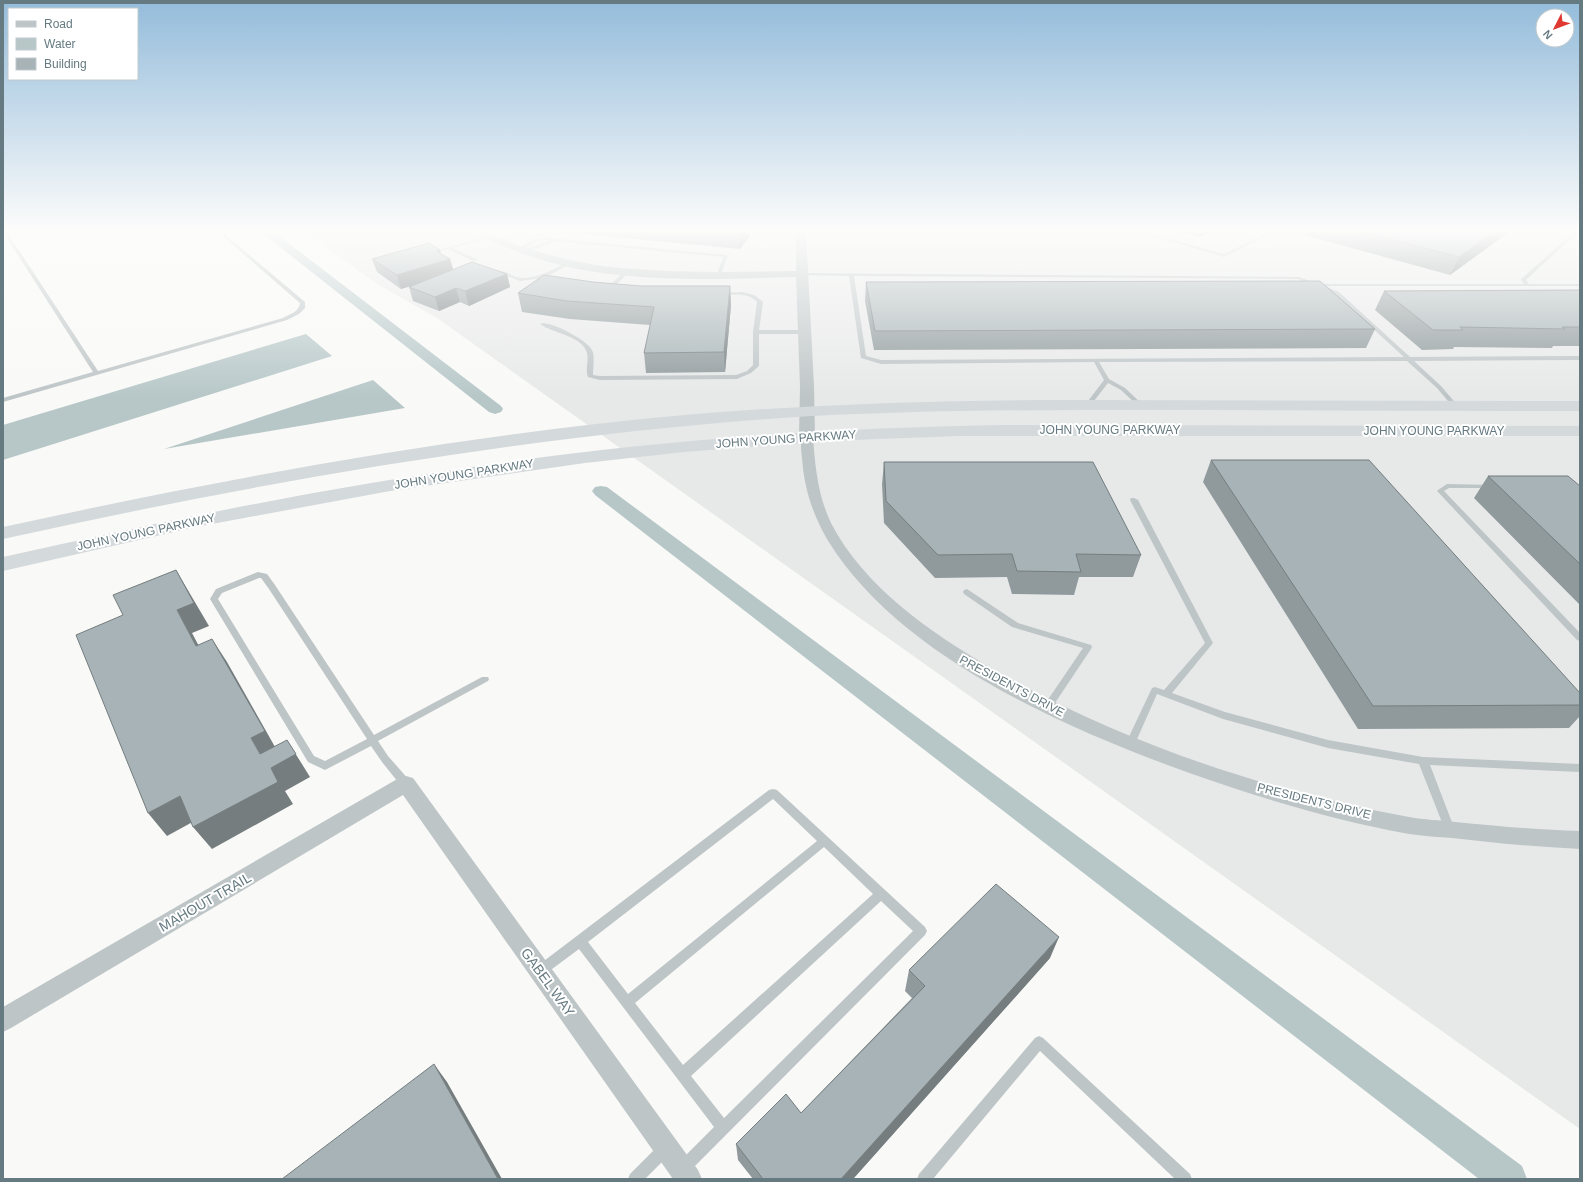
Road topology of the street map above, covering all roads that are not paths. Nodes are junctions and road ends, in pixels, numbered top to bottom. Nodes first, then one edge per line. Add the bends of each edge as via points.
1 (41, 287) edge
2 (284, 287) edge
3 (611, 287) edge
4 (802, 287) edge
5 (853, 287) edge
6 (1322, 287) edge
7 (601, 289) edge
8 (608, 290) junction
9 (614, 290) edge
10 (711, 294) edge
11 (543, 324) dead end
12 (756, 332) junction
13 (804, 332) junction
14 (1408, 358) junction
15 (1580, 358) edge
16 (1095, 360) junction
17 (96, 373) junction
18 (1107, 380) junction
19 (3, 400) edge
20 (1088, 405) junction
21 (1140, 405) junction
22 (1455, 406) junction
23 (1580, 406) edge
24 (808, 412) junction
25 (1437, 431) junction
26 (1580, 431) edge
27 (807, 437) junction
28 (1502, 486) edge
29 (1134, 500) dead end
30 (3, 533) edge
31 (3, 564) edge
32 (967, 592) dead end
33 (1580, 638) edge
34 (486, 679) dead end
35 (1166, 694) junction
36 (1048, 707) junction
37 (373, 741) junction
38 (1131, 744) junction
39 (1423, 761) junction
40 (1580, 768) edge
41 (406, 784) junction
42 (1450, 830) junction
43 (1580, 840) edge
44 (824, 841) junction
45 (881, 894) junction
46 (580, 941) junction
47 (540, 971) junction
48 (627, 1002) junction
49 (3, 1020) edge
50 (682, 1075) junction
51 (723, 1128) junction
52 (666, 1148) junction
53 (685, 1174) edge
54 (635, 1179) edge
55 (924, 1179) edge
56 (1185, 1179) edge

1 - 17 lane
2 - 17 lane via 303,303 297,313 286,319
3 - 8 lane
4 - 13 street, PRESIDENTS DRIVE
5 - 16 lane via 864,357 881,362
6 - 14 lane via 1337,293
7 - 8 lane
8 - 9 lane
10 - 12 lane via 743,294 758,299 760,302
11 - 12 lane via 587,346 590,352 590,376 600,378 737,377 756,366
12 - 13 lane
13 - 24 street, PRESIDENTS DRIVE
14 - 15 lane
14 - 16 lane
14 - 22 lane
16 - 18 lane
17 - 19 lane
18 - 20 lane
18 - 21 lane via 1123,389
20 - 21 highway, JOHN YOUNG PARKWAY
20 - 24 highway, JOHN YOUNG PARKWAY via 928,406
21 - 22 highway, JOHN YOUNG PARKWAY
22 - 23 highway, JOHN YOUNG PARKWAY
22 - 25 highway via 1461,420 1455,426
24 - 27 street, PRESIDENTS DRIVE
24 - 30 highway, JOHN YOUNG PARKWAY via 654,423 419,453 191,493
25 - 26 highway, JOHN YOUNG PARKWAY
25 - 27 highway, JOHN YOUNG PARKWAY via 993,430
27 - 31 highway, JOHN YOUNG PARKWAY via 618,453 444,477 220,516
27 - 36 street, PRESIDENTS DRIVE via 807,455 818,507 825,523 855,566 895,610 956,656
28 - 33 lane via 1447,486 1440,491
29 - 35 lane via 1209,643
32 - 36 lane via 1015,626 1088,647
34 - 37 lane
35 - 38 lane via 1155,690
35 - 39 lane via 1222,715 1328,744
36 - 38 street, PRESIDENTS DRIVE
37 - 37 lane via 264,576 258,574 219,591 214,599 311,759 325,766
37 - 41 lane
38 - 42 street, PRESIDENTS DRIVE via 1271,792 1409,825
39 - 40 lane
39 - 42 lane
41 - 47 street, GABEL WAY
41 - 49 street, MAHOUT TRAIL
42 - 43 street, PRESIDENTS DRIVE via 1523,838
44 - 45 lane
44 - 46 lane via 773,793
44 - 48 lane
45 - 50 lane
45 - 51 lane via 921,931
46 - 47 lane
46 - 48 lane
47 - 52 street, GABEL WAY
48 - 50 lane
50 - 51 lane
51 - 53 lane
52 - 53 street, GABEL WAY
52 - 54 lane
55 - 56 lane via 1039,1042

